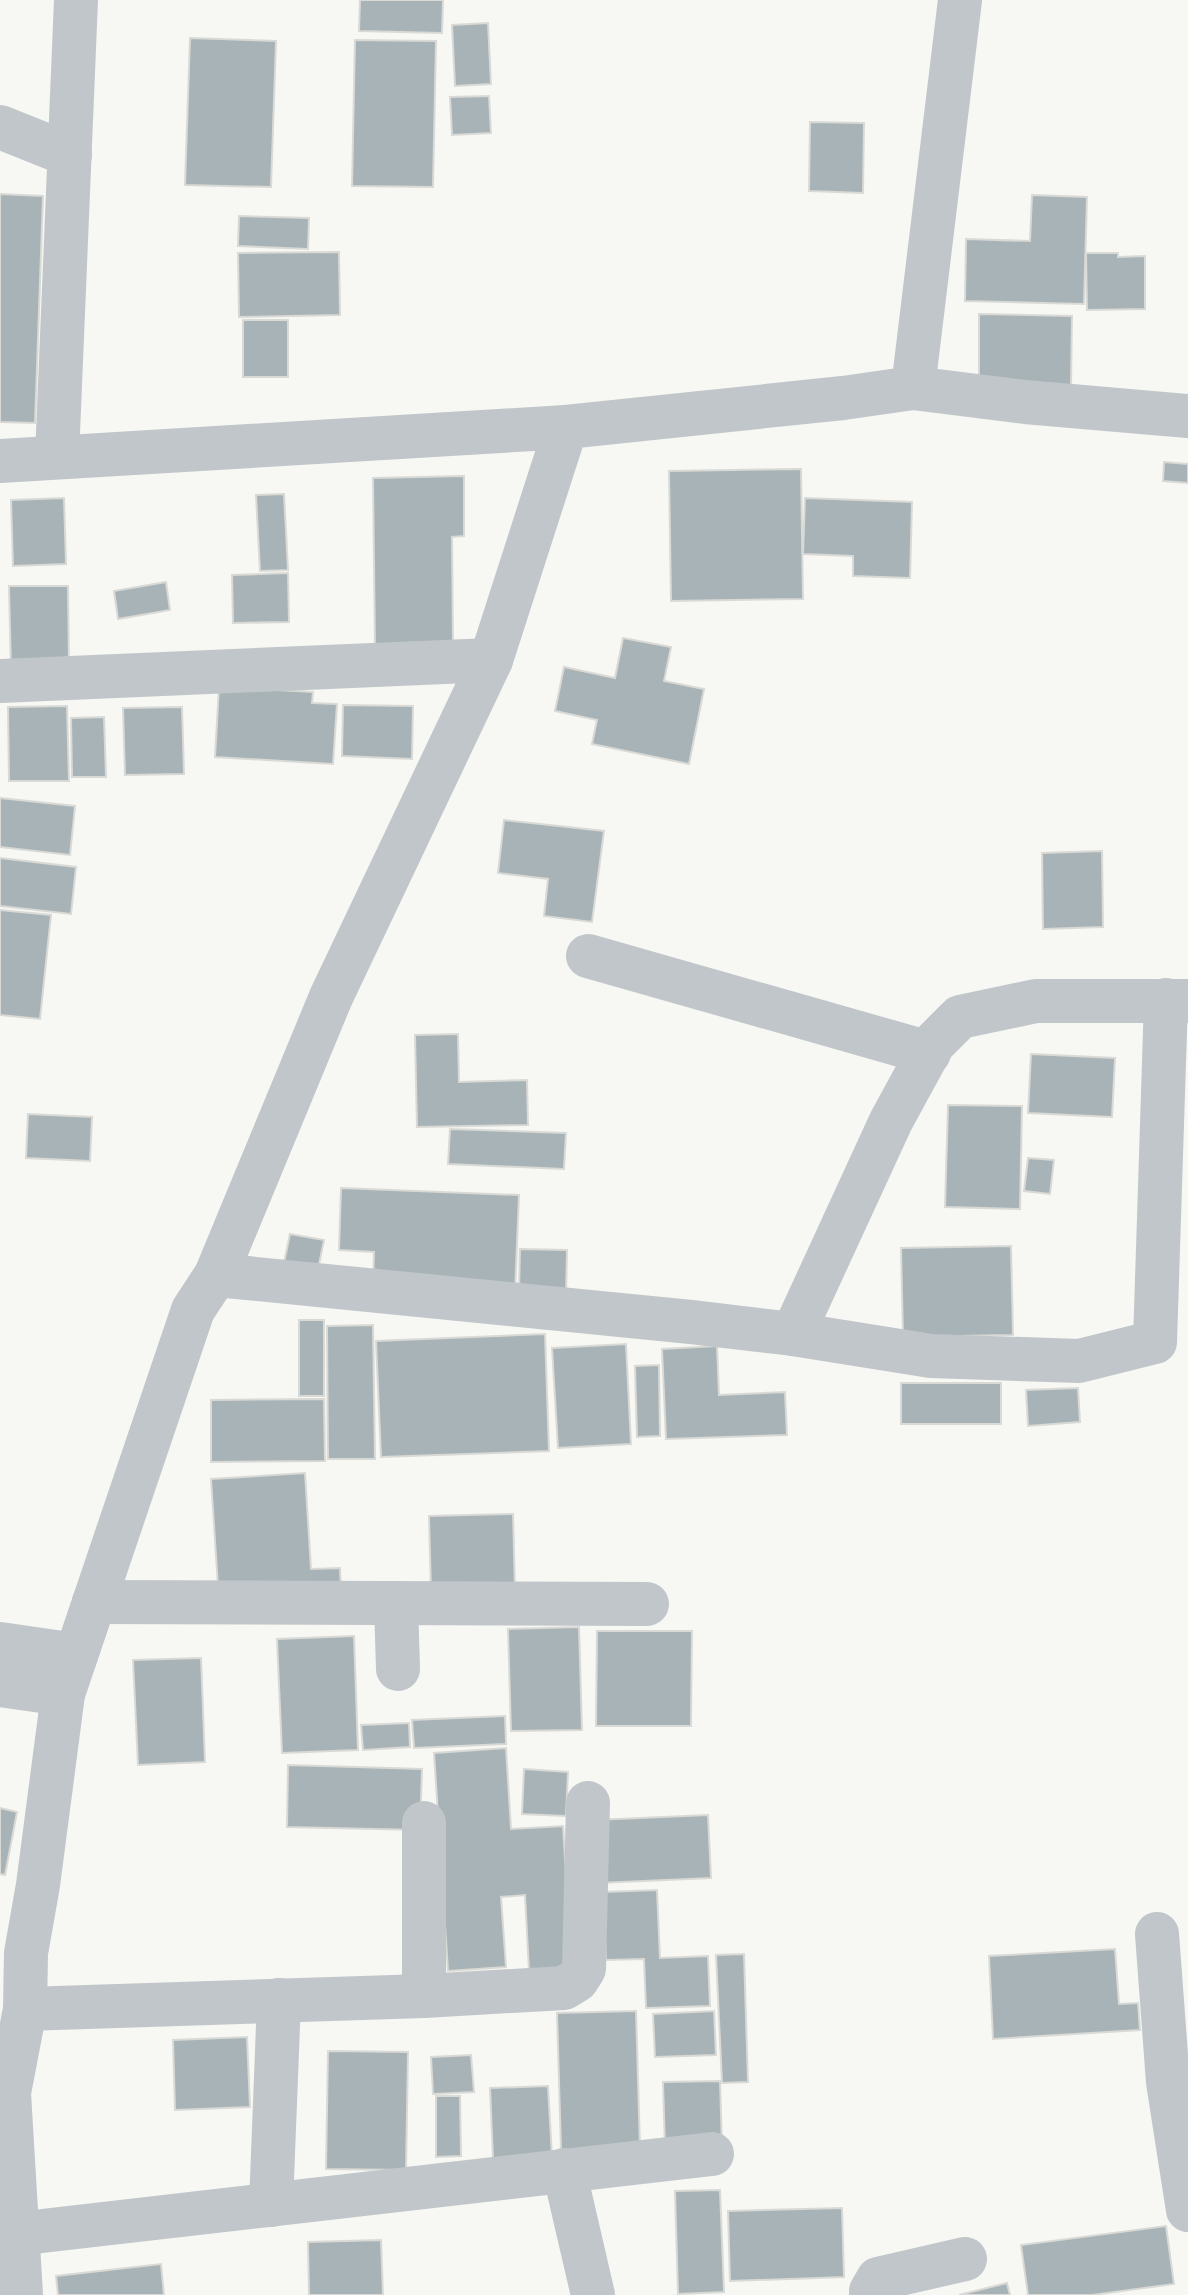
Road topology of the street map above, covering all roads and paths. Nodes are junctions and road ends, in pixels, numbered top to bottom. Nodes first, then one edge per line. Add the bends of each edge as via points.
1 (76, 0) edge
2 (960, 0) edge
3 (0, 127) edge
4 (70, 155) junction
5 (913, 388) junction
6 (1188, 416) edge
7 (566, 427) junction
8 (57, 457) junction
9 (0, 461) edge
10 (491, 660) junction
11 (0, 681) edge
12 (588, 956) dead end
13 (1177, 1001) edge
14 (929, 1053) junction
15 (216, 1275) junction
16 (1173, 1277) edge
17 (793, 1334) junction
18 (94, 1602) junction
19 (396, 1603) junction
20 (647, 1604) dead end
21 (0, 1644) edge
22 (398, 1669) dead end
23 (70, 1674) junction
24 (0, 1685) edge
25 (588, 1803) dead end
26 (424, 1823) dead end
27 (1157, 1934) dead end
28 (424, 1996) junction
29 (279, 2000) junction
30 (25, 2009) junction
31 (712, 2154) dead end
32 (564, 2170) junction
33 (271, 2205) junction
34 (1188, 2210) edge
35 (16, 2234) junction
36 (965, 2259) dead end
37 (21, 2295) edge
38 (593, 2295) edge
39 (871, 2295) edge

1 - 4 street
2 - 5 street
3 - 4 street
4 - 8 street
5 - 6 street
5 - 7 street
7 - 8 street
7 - 10 street
8 - 9 street
10 - 11 street
10 - 15 street via 331,997
12 - 14 street
13 - 14 street via 1036,1001 960,1017
13 - 16 street
14 - 17 street via 891,1121
15 - 17 street
15 - 18 street via 193,1310
16 - 17 street via 1155,1342 1079,1361 931,1356
18 - 19 street
18 - 23 street
19 - 20 street
19 - 22 street
21 - 23 street
23 - 24 street
23 - 30 street via 26,1953
25 - 28 street via 584,1969 577,1980 564,1988
26 - 28 street
27 - 34 street via 1168,2082
28 - 29 street
29 - 30 street
29 - 33 street
30 - 35 street via 9,2093
31 - 32 street
32 - 33 street
32 - 38 street
33 - 35 street
35 - 37 street
36 - 39 street via 878,2279

